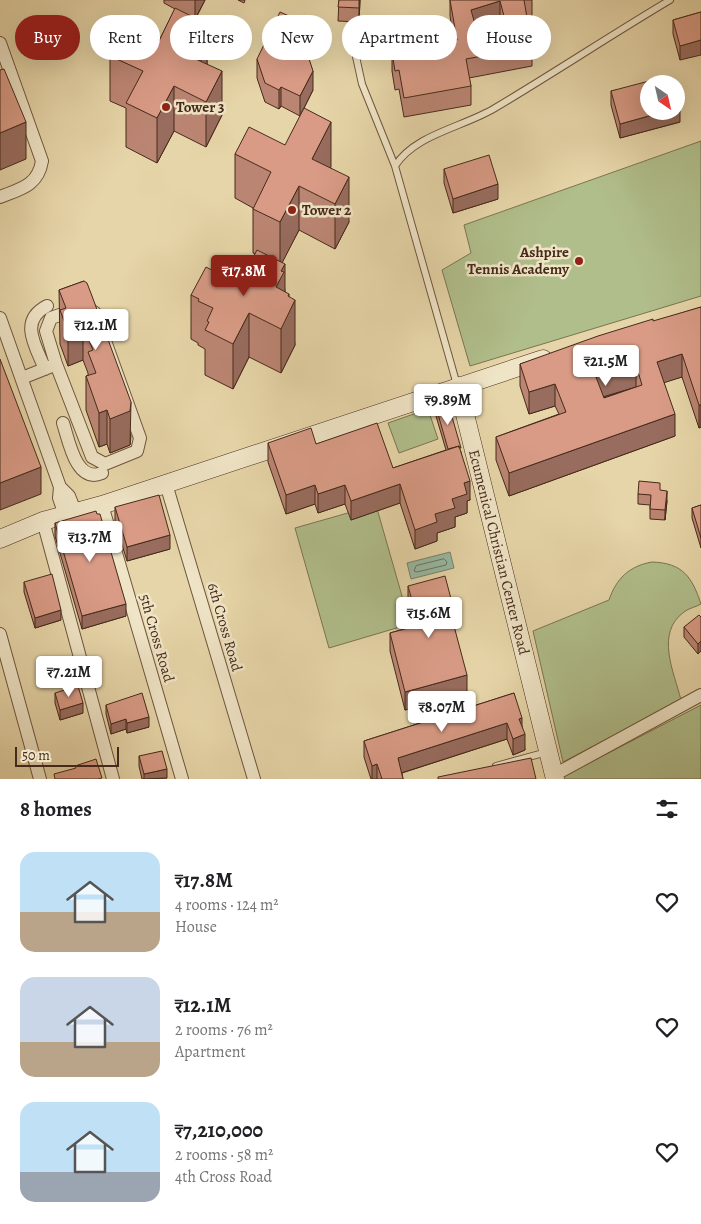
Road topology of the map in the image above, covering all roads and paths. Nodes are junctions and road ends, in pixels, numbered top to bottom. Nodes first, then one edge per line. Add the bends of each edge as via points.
1 (670, 0) edge
2 (0, 43) edge
3 (357, 60) edge
4 (395, 166) junction
5 (19, 196) dead end
6 (0, 197) edge
7 (0, 206) edge
8 (47, 306) dead end
9 (0, 318) edge
10 (561, 353) edge
11 (50, 367) junction
12 (22, 378) junction
13 (458, 386) junction
14 (76, 418) junction
15 (62, 423) junction
16 (42, 432) junction
17 (102, 473) dead end
18 (166, 484) junction
19 (102, 505) junction
20 (70, 513) junction
21 (43, 521) junction
22 (0, 539) edge
23 (0, 634) edge
24 (4, 661) edge
25 (701, 695) edge
26 (548, 752) junction
27 (485, 769) edge
28 (554, 777) edge
29 (40, 779) edge
30 (114, 779) edge
31 (182, 779) edge
32 (254, 779) edge

1 - 4 lane via 493,110 421,142 402,155
2 - 6 street via 42,161 40,171 28,186
3 - 4 lane via 362,84
4 - 13 lane
5 - 7 street
8 - 11 street via 33,318 30,332
9 - 12 street
10 - 13 street
11 - 12 street
11 - 14 street
11 - 14 street via 46,331 51,318 85,306 95,313 102,331 140,438 137,451 105,464 92,457
12 - 16 street
13 - 18 street
13 - 26 street, Ecumenical Christian Center Road
14 - 15 street
15 - 16 street
15 - 17 street via 79,468 89,475
16 - 20 street via 60,486 69,496
18 - 19 street
18 - 32 street, 6th Cross Road
19 - 20 street
19 - 31 street, 5th Cross Road
20 - 21 street
21 - 22 street
21 - 30 street
23 - 24 street
24 - 29 street
25 - 28 street
26 - 27 lane
26 - 28 street, Ecumenical Christian Center Road

